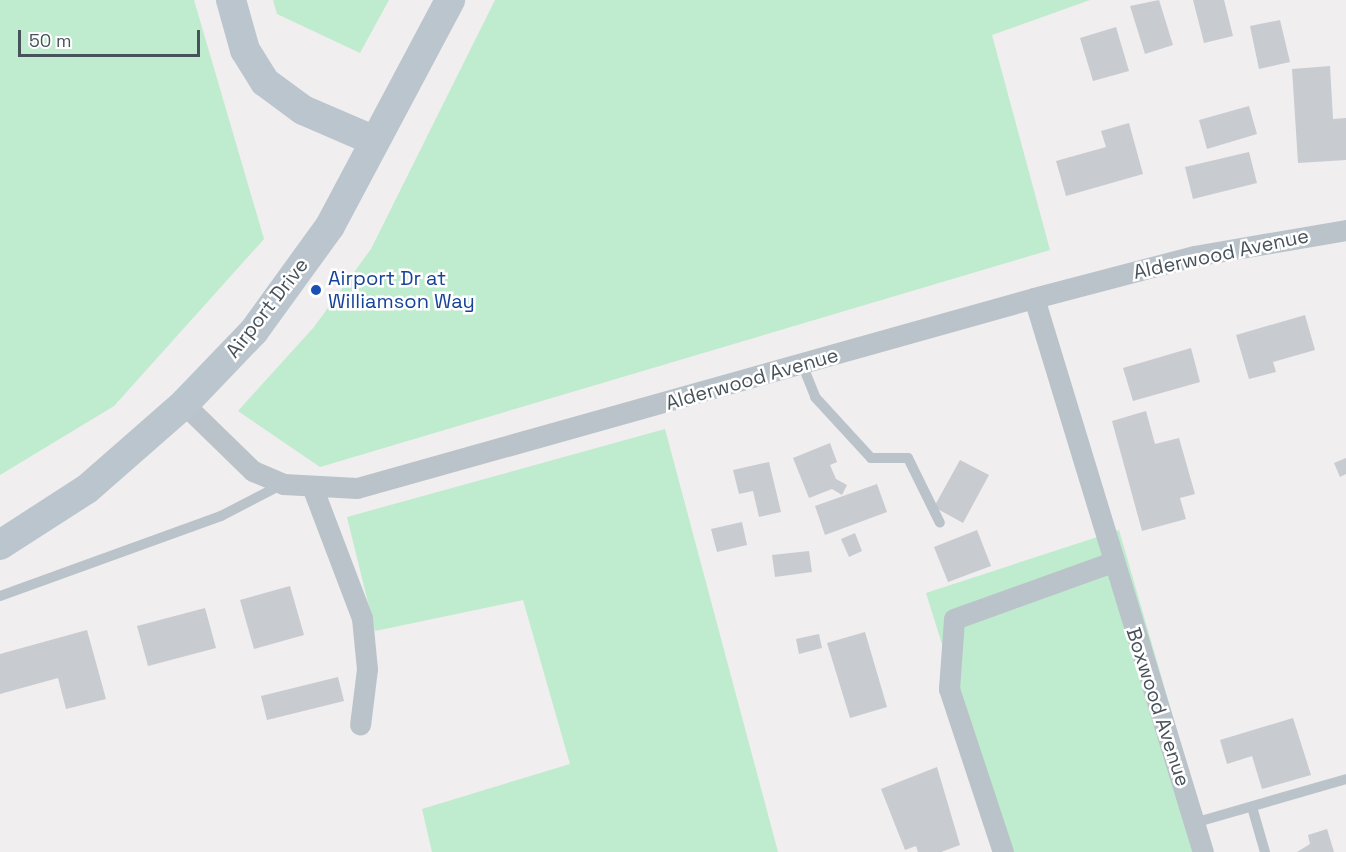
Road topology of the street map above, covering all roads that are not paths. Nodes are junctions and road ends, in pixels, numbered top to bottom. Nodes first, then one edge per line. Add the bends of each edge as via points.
1 (231, 0) edge
2 (450, 0) edge
3 (375, 141) junction
4 (1346, 230) edge
5 (1034, 298) junction
6 (802, 364) junction
7 (184, 404) junction
8 (283, 484) junction
9 (313, 489) junction
10 (940, 523) dead end
11 (0, 545) edge
12 (1112, 562) junction
13 (0, 596) edge
14 (360, 725) dead end
15 (1346, 779) edge
16 (1252, 807) junction
17 (1194, 823) junction
18 (1003, 852) edge
19 (1203, 852) edge
20 (1265, 852) edge

1 - 3 main road via 246,50 266,82 303,110
2 - 3 main road, Airport Drive
3 - 7 main road, Airport Drive via 330,225 254,331
4 - 5 street, Alderwood Avenue via 1194,256
5 - 6 street, Alderwood Avenue
5 - 12 street, Boxwood Avenue
6 - 9 street, Alderwood Avenue via 395,480
6 - 10 lane via 815,397 871,458 908,458
7 - 8 street, Alderwood Avenue via 254,471
7 - 11 main road, Airport Drive via 87,489
8 - 9 street, Alderwood Avenue
8 - 13 lane via 221,516
9 - 14 street via 362,618 367,669
12 - 17 street, Boxwood Avenue
12 - 18 street via 954,619 949,689
15 - 16 lane
16 - 17 lane
16 - 20 lane
17 - 19 street, Boxwood Avenue

